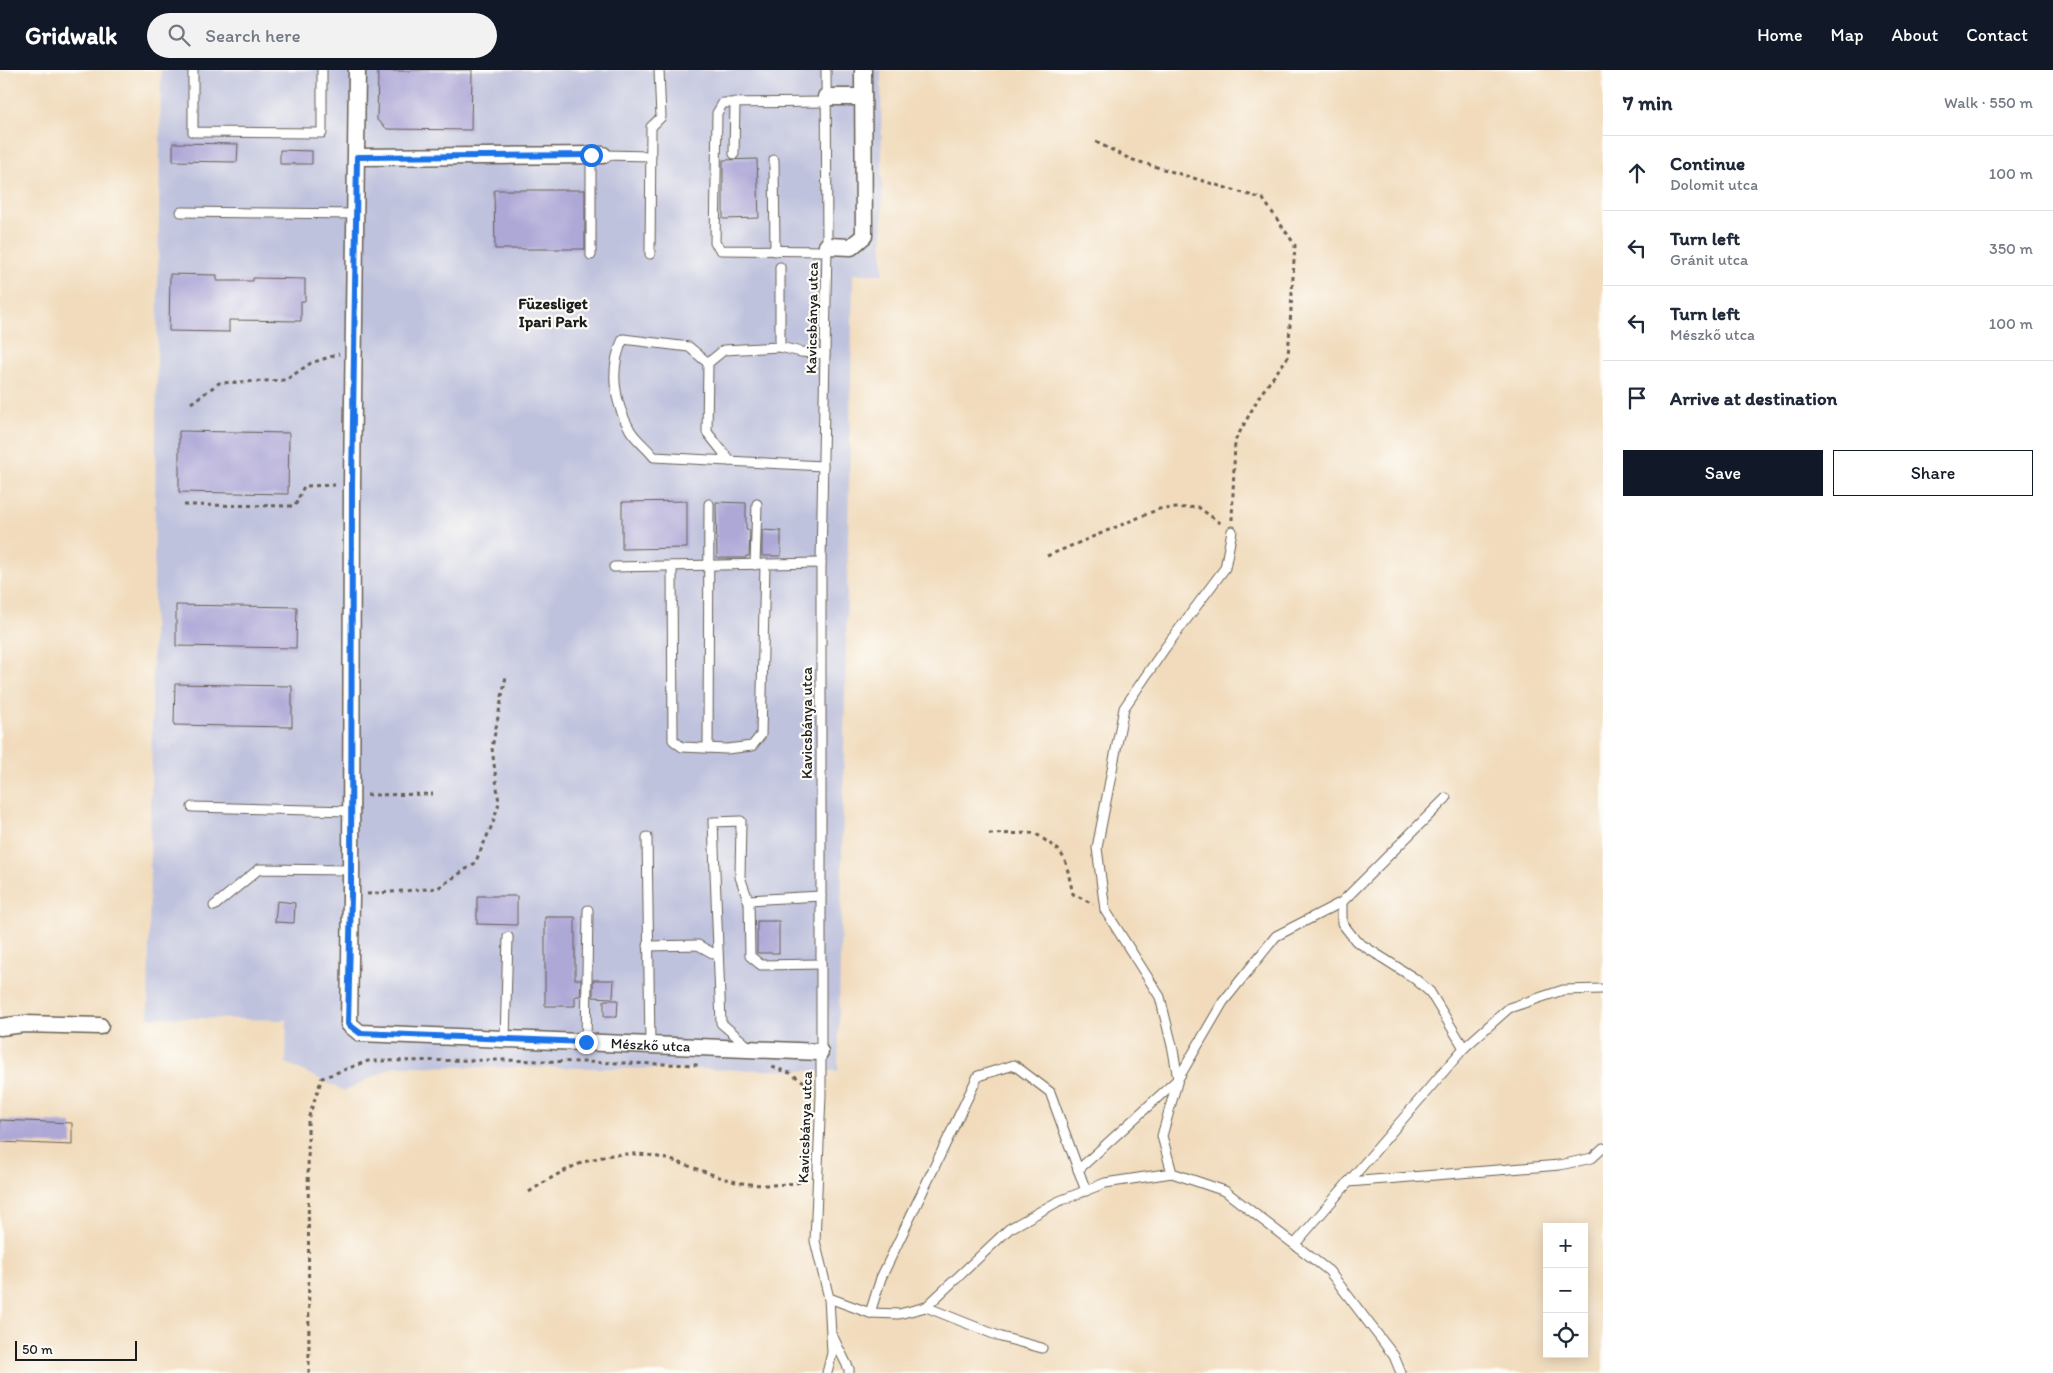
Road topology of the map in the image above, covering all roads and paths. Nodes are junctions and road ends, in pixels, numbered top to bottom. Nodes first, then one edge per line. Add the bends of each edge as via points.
1 (193, 70) edge
2 (322, 70) edge
3 (357, 70) edge
4 (659, 70) edge
5 (826, 70) edge
6 (864, 70) edge
7 (864, 97) junction
8 (826, 100) junction
9 (734, 102) junction
10 (1096, 142) dead end
11 (734, 154) dead end
12 (597, 155) junction
13 (651, 156) junction
14 (357, 157) junction
15 (774, 160) dead end
16 (181, 212) dead end
17 (356, 214) junction
18 (827, 249) junction
19 (775, 251) junction
20 (650, 254) dead end
21 (591, 255) dead end
22 (780, 267) dead end
23 (780, 346) junction
24 (353, 349) junction
25 (825, 354) junction
26 (708, 363) junction
27 (191, 404) dead end
28 (730, 462) junction
29 (823, 466) junction
30 (352, 484) junction
31 (709, 504) dead end
32 (757, 504) dead end
33 (184, 506) dead end
34 (1232, 531) junction
35 (1047, 556) dead end
36 (760, 564) junction
37 (821, 564) junction
38 (672, 566) junction
39 (710, 566) junction
40 (614, 567) dead end
41 (506, 676) dead end
42 (708, 748) junction
43 (433, 794) dead end
44 (352, 795) junction
45 (1446, 798) dead end
46 (192, 807) dead end
47 (351, 811) junction
48 (989, 834) dead end
49 (647, 837) dead end
50 (351, 870) junction
51 (351, 896) junction
52 (820, 896) junction
53 (1342, 902) junction
54 (749, 903) junction
55 (214, 906) dead end
56 (588, 910) dead end
57 (1105, 910) junction
58 (508, 937) dead end
59 (648, 946) junction
60 (718, 956) junction
61 (821, 964) junction
62 (1603, 989) edge
63 (100, 1026) dead end
64 (0, 1027) edge
65 (505, 1039) junction
66 (586, 1042) junction
67 (650, 1045) junction
68 (1464, 1048) junction
69 (751, 1049) junction
70 (820, 1052) junction
71 (710, 1065) dead end
72 (769, 1066) dead end
73 (1178, 1079) junction
74 (821, 1095) junction
75 (1603, 1148) edge
76 (818, 1168) junction
77 (1078, 1170) junction
78 (1172, 1173) junction
79 (1348, 1182) junction
80 (1086, 1191) junction
81 (529, 1192) dead end
82 (1295, 1244) junction
83 (829, 1298) junction
84 (926, 1307) junction
85 (870, 1313) junction
86 (831, 1332) junction
87 (1042, 1348) dead end
88 (309, 1373) edge
89 (827, 1373) edge
90 (849, 1373) edge
91 (1401, 1373) edge

1 - 2 lane via 192,132 312,133 322,133
3 - 14 street
4 - 13 lane via 661,117 651,127
5 - 8 lane, Kavicsbánya utca
6 - 7 street
7 - 8 street
7 - 18 street via 864,236 851,247
8 - 9 lane
8 - 18 lane, Kavicsbánya utca
9 - 11 lane
9 - 19 lane via 723,103 717,113 715,243 722,250
10 - 34 path via 1130,159 1263,199 1295,245 1288,357 1260,395 1235,441
12 - 13 lane
12 - 14 street
12 - 21 lane
13 - 20 lane
14 - 17 street
15 - 19 lane
16 - 17 lane
17 - 24 street
18 - 19 lane
18 - 25 lane, Kavicsbánya utca
22 - 23 lane
23 - 25 lane
23 - 26 lane via 724,350
24 - 27 path via 311,363 286,380 219,383
24 - 30 street
25 - 29 lane, Kavicsbánya utca
26 - 28 lane via 707,432
26 - 28 lane via 689,347 623,339 617,354 614,389 631,431 654,456
28 - 29 lane
29 - 37 lane, Kavicsbánya utca
30 - 33 path via 304,486 295,506
30 - 44 street
31 - 39 lane
32 - 36 lane
34 - 35 path via 1198,507 1159,509
34 - 57 lane via 1225,568 1124,708 1097,848
36 - 37 lane
36 - 39 lane
36 - 42 lane via 761,734 752,746
37 - 52 lane, Kavicsbánya utca
38 - 39 lane
38 - 40 lane
38 - 42 lane via 673,740 682,747
39 - 42 lane
41 - 51 path via 492,748 498,803 475,863 438,888
43 - 44 path
44 - 47 street
45 - 53 lane
46 - 47 lane
47 - 50 street
48 - 57 path via 1035,833 1060,851 1073,894
49 - 59 lane
50 - 51 street
50 - 55 lane via 259,869
51 - 65 street, Mészkő utca via 348,1024 360,1033
52 - 54 lane via 749,900
52 - 61 lane, Kavicsbánya utca
53 - 68 lane via 1342,922 1356,941 1430,992
53 - 73 lane via 1276,936 1223,1002
54 - 60 lane via 740,877 741,821 712,822
54 - 61 lane via 750,956 761,965
56 - 66 lane
57 - 73 lane via 1160,997
58 - 65 lane
59 - 60 lane via 698,945
59 - 67 lane
60 - 69 lane via 721,1023
61 - 70 lane, Kavicsbánya utca
62 - 68 lane via 1564,990 1509,1008
63 - 64 street via 24,1024
65 - 66 street, Mészkő utca
66 - 67 street, Mészkő utca
67 - 69 street, Mészkő utca
68 - 79 lane
69 - 70 street, Mészkő utca
70 - 74 lane, Kavicsbánya utca
71 - 88 path via 501,1060 368,1061 322,1078 308,1119
72 - 74 path via 790,1073
73 - 77 lane
73 - 78 lane via 1162,1136
74 - 76 lane, Kavicsbánya utca
75 - 79 lane via 1592,1158 1560,1165
76 - 81 path via 801,1183 767,1186 734,1181 653,1155 625,1154 579,1163
76 - 83 lane, Kavicsbánya utca via 815,1242
77 - 80 lane
77 - 85 lane via 1050,1092 1014,1065 978,1076 881,1278
78 - 80 lane via 1105,1183
78 - 82 lane via 1225,1192
79 - 82 lane
80 - 84 lane via 1057,1202 1009,1229
82 - 91 lane via 1329,1271 1394,1356
83 - 85 lane
83 - 86 lane, Kavicsbánya utca
84 - 85 lane via 899,1314
84 - 87 lane via 1001,1338
86 - 89 lane, Kavicsbánya utca via 832,1353
86 - 90 lane

